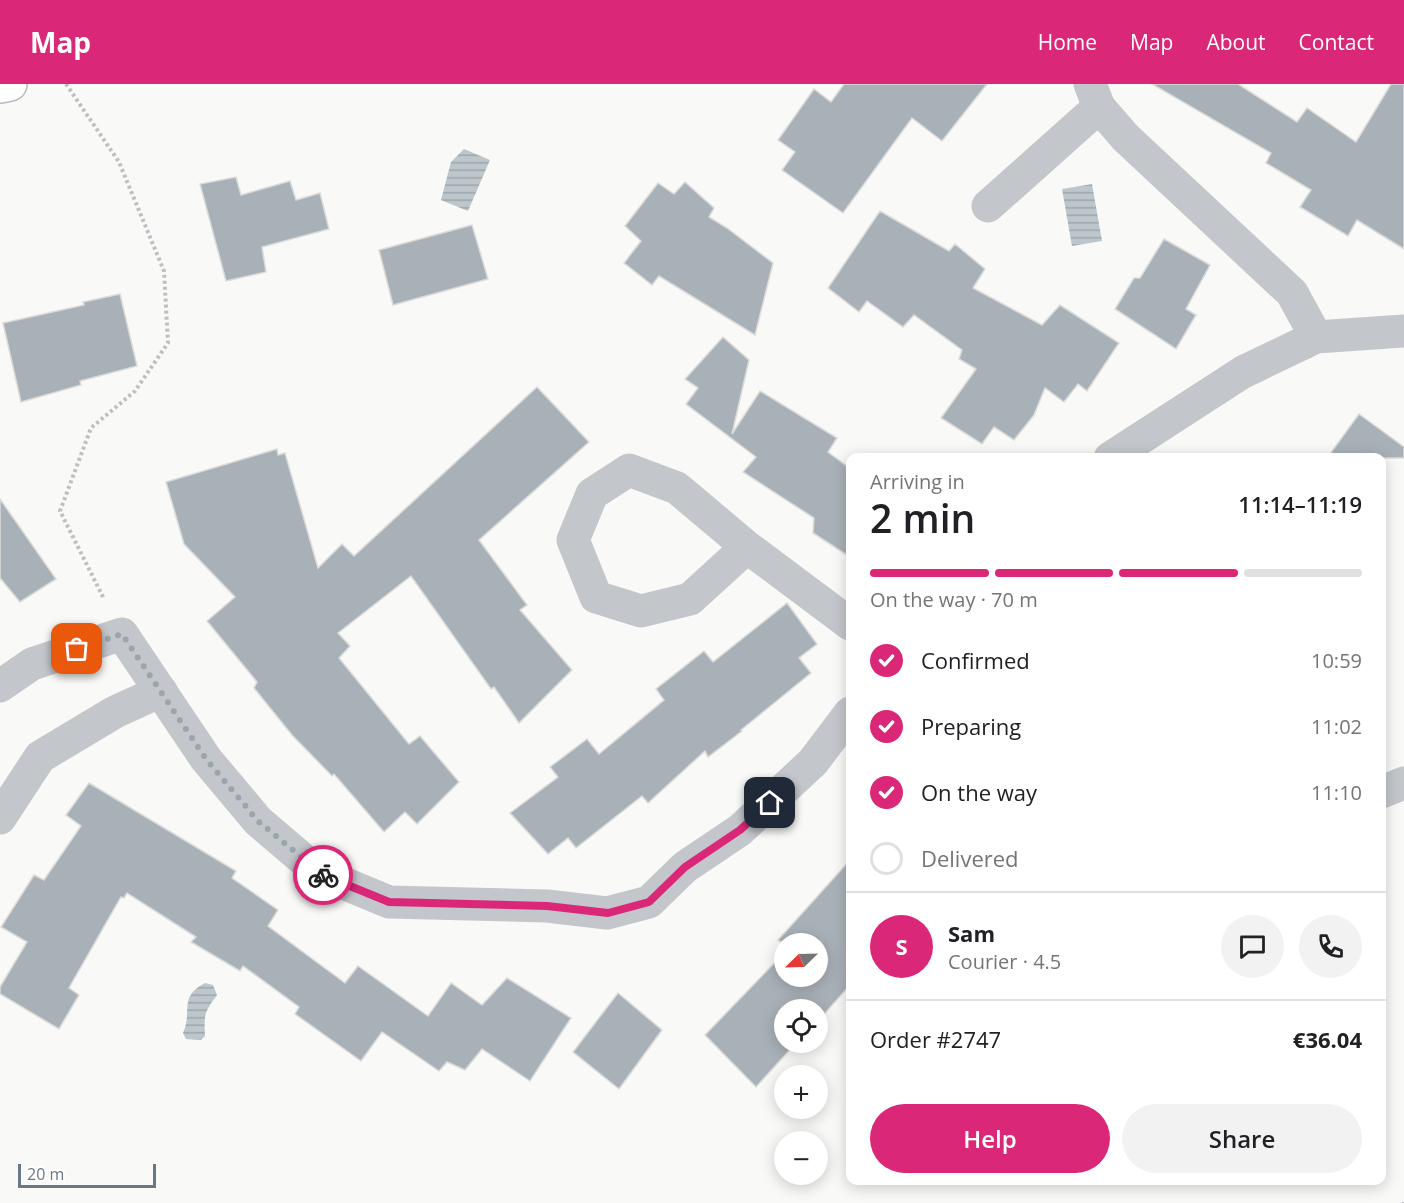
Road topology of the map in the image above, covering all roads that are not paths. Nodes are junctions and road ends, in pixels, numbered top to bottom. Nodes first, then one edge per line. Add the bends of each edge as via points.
1 (10, 84) edge
2 (0, 86) edge
3 (1095, 96) edge
4 (988, 206) dead end
5 (1404, 331) edge
6 (1316, 337) junction
7 (1118, 453) edge
8 (747, 547) junction
9 (846, 621) edge
10 (0, 686) edge
11 (161, 691) junction
12 (846, 718) edge
13 (1404, 783) edge
14 (1386, 790) edge
15 (0, 818) edge

1 - 2 main road
3 - 4 street
3 - 6 street via 1126,138 1292,293
5 - 6 street
6 - 7 street via 1243,372
8 - 8 street via 677,488 629,470 592,494 573,540 596,597 641,611 690,599
8 - 9 street
10 - 11 street via 32,664 122,634
11 - 12 street via 206,759 258,821 319,873 389,902 547,906 608,913 649,902 685,867 740,830 813,762
11 - 15 street via 115,712 40,757
13 - 14 street

